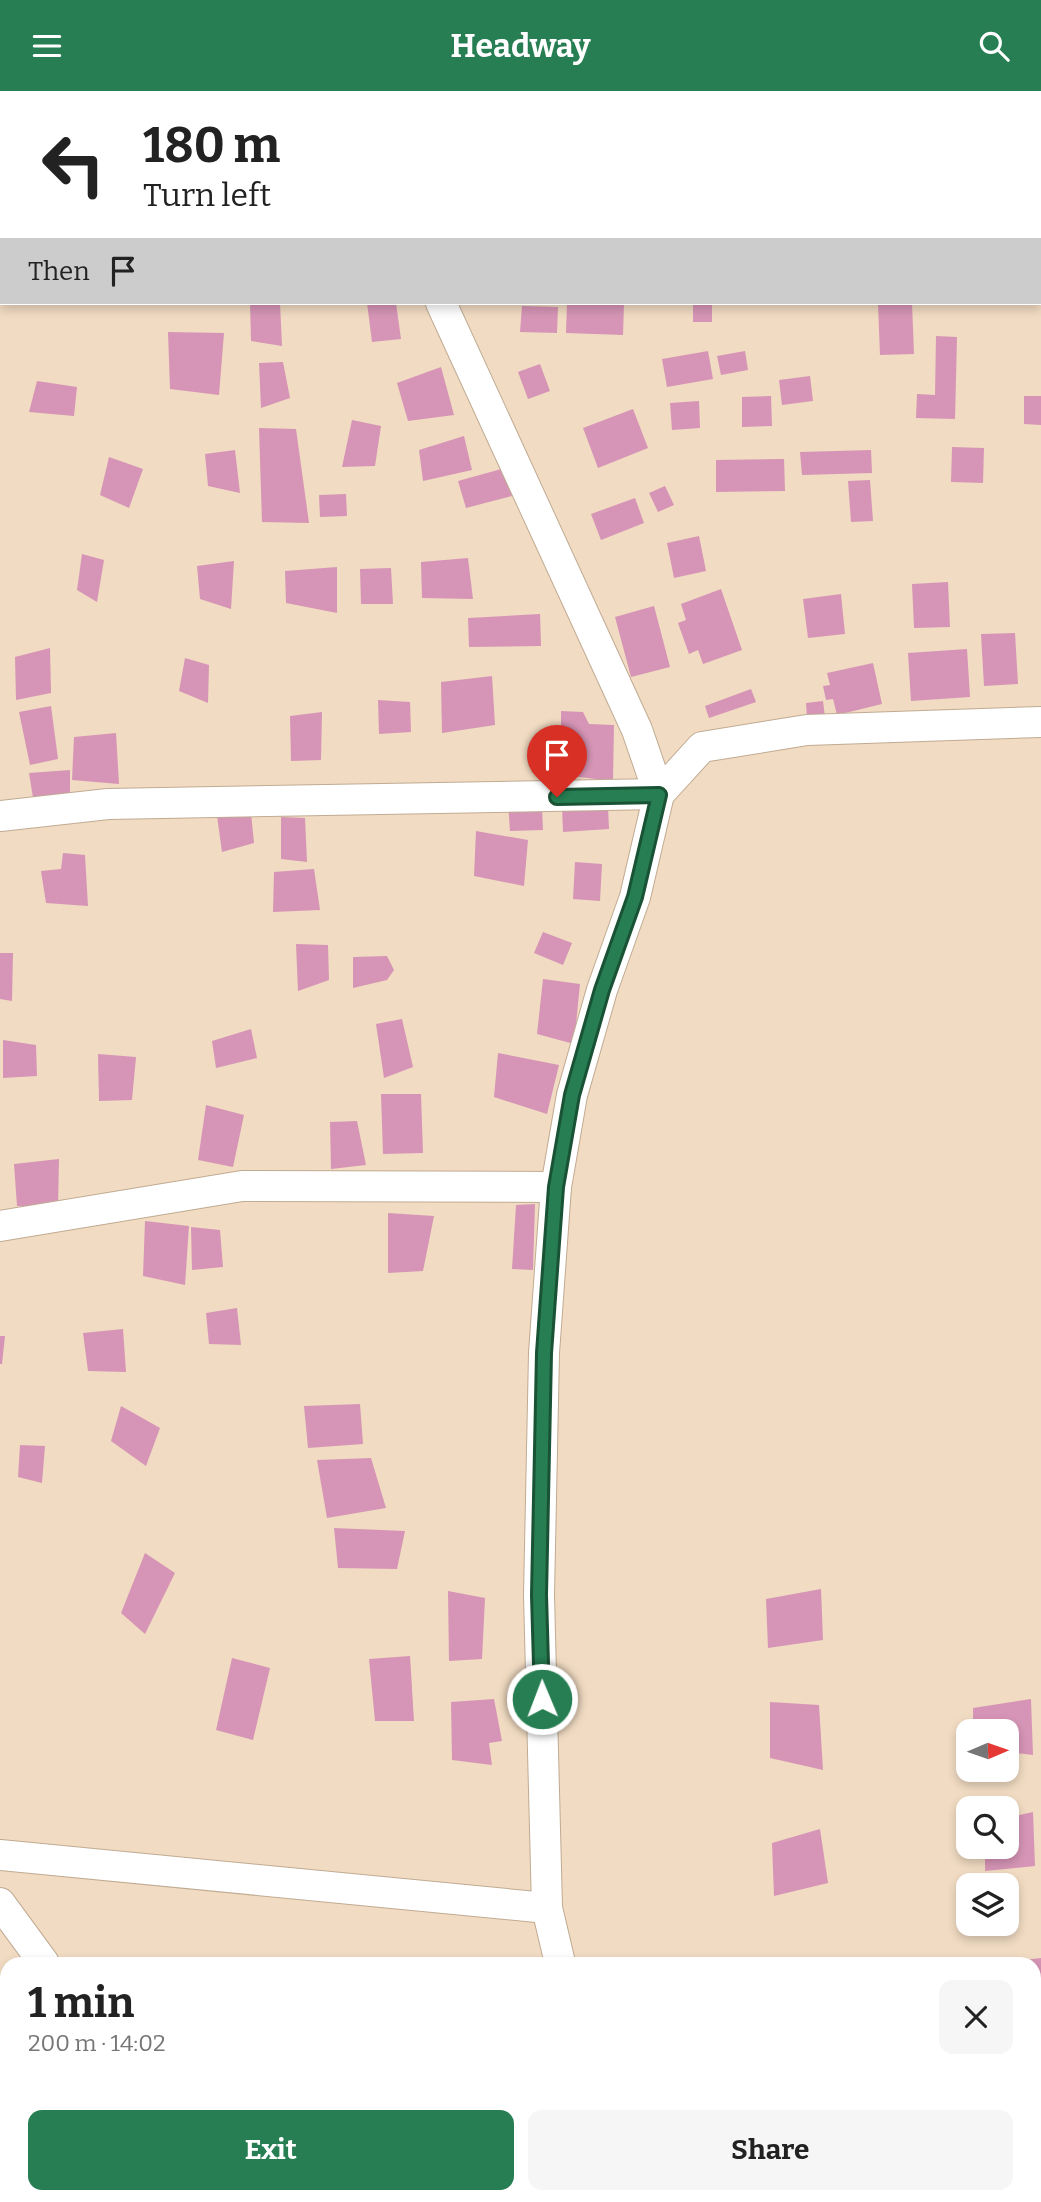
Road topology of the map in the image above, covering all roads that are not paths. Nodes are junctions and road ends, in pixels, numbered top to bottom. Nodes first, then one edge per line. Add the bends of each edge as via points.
1 (442, 305) edge
2 (1041, 722) edge
3 (659, 795) junction
4 (0, 816) edge
5 (556, 1187) junction
6 (0, 1226) edge
7 (0, 1855) edge
8 (0, 1903) edge
9 (547, 1908) junction
10 (40, 1957) edge
11 (559, 1957) edge

1 - 3 street via 637,730
2 - 3 street via 807,730 702,747
3 - 4 street via 108,804
3 - 5 street via 635,897 572,1095
5 - 6 street via 242,1186
5 - 9 street via 544,1353 539,1595
7 - 9 street
8 - 10 street
9 - 11 street

